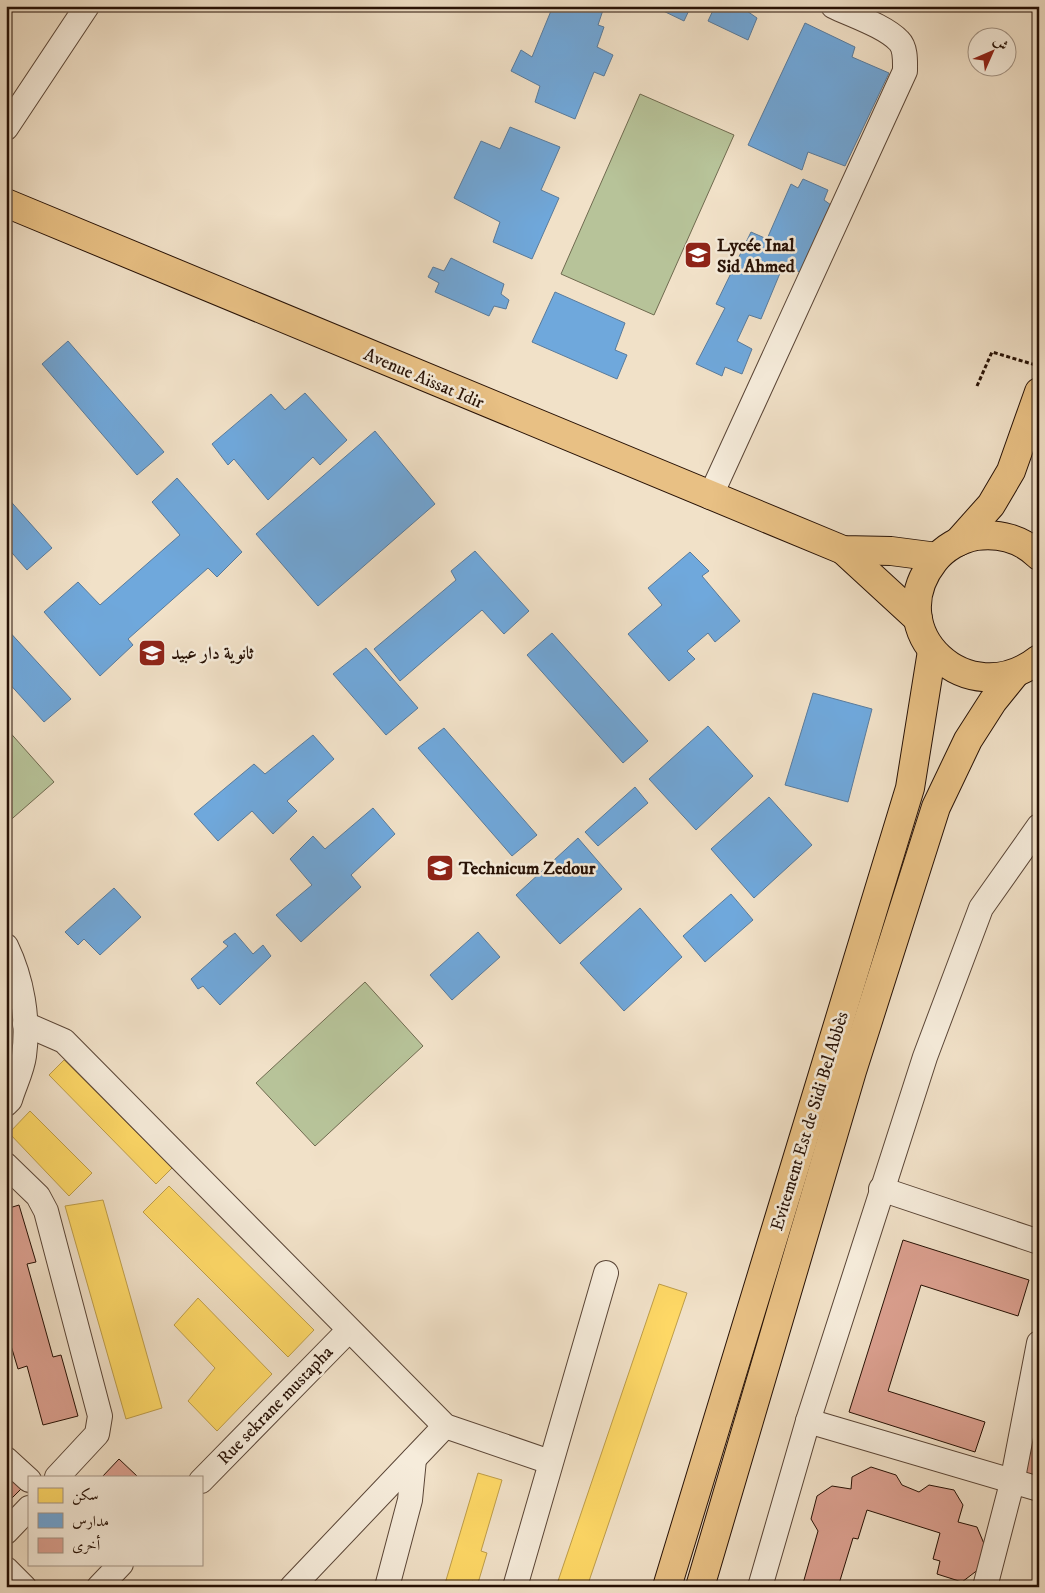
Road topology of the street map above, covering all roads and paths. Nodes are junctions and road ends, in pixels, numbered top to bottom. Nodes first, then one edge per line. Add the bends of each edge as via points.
1 (87, 6) edge
2 (832, 6) edge
3 (6, 128) edge
4 (6, 203) edge
5 (1039, 366) edge
6 (977, 386) dead end
7 (1039, 392) edge
8 (710, 497) junction
9 (947, 549) junction
10 (843, 550) junction
11 (1039, 556) edge
12 (918, 618) junction
13 (932, 651) junction
14 (1039, 659) edge
15 (1014, 675) junction
16 (1039, 826) edge
17 (6, 946) edge
18 (25, 1024) junction
19 (6, 1104) edge
20 (6, 1165) edge
21 (882, 1189) junction
22 (1039, 1242) edge
23 (606, 1273) dead end
24 (349, 1330) junction
25 (1039, 1344) edge
26 (808, 1421) junction
27 (445, 1426) junction
28 (6, 1459) edge
29 (414, 1459) junction
30 (550, 1462) junction
31 (58, 1476) edge
32 (28, 1479) edge
33 (202, 1480) edge
34 (1012, 1483) junction
35 (1039, 1490) edge
36 (28, 1509) edge
37 (6, 1532) edge
38 (119, 1566) edge
39 (6, 1569) edge
40 (24, 1587) edge
41 (99, 1587) edge
42 (292, 1587) edge
43 (386, 1587) edge
44 (514, 1587) edge
45 (667, 1587) edge
46 (700, 1587) edge
47 (760, 1587) edge
48 (985, 1587) edge

1 - 3 street
2 - 8 street via 900,42 905,71
4 - 8 main road, Avenue Aïssat Idir
5 - 6 path via 992,352
7 - 9 main road via 1011,471 991,505
8 - 10 main road, Avenue Aïssat Idir
9 - 10 main road
9 - 11 main road via 988,535 1004,536
9 - 12 main road via 922,581
10 - 12 main road
12 - 13 main road
13 - 15 main road via 945,663 969,675 996,678
13 - 45 main road, Evitement Est de Sidi Bel Abbès via 910,788
14 - 15 main road
15 - 46 main road, Evitement Est de Sidi Bel Abbès via 968,740 936,807 852,1071
16 - 21 street via 981,908 925,1057
17 - 18 street via 17,969
18 - 19 street via 24,1057
18 - 24 street via 64,1041
20 - 31 street via 38,1196 46,1212 100,1416 97,1434
21 - 22 street
21 - 26 street
23 - 30 street
24 - 27 street
24 - 33 street, Rue sekrane mustapha
25 - 34 street
26 - 34 street
26 - 47 street
27 - 29 street
27 - 30 street
28 - 32 street
29 - 42 street
29 - 43 street via 410,1500
30 - 44 street
34 - 35 street
34 - 48 street
36 - 37 street
38 - 41 street
39 - 40 street

